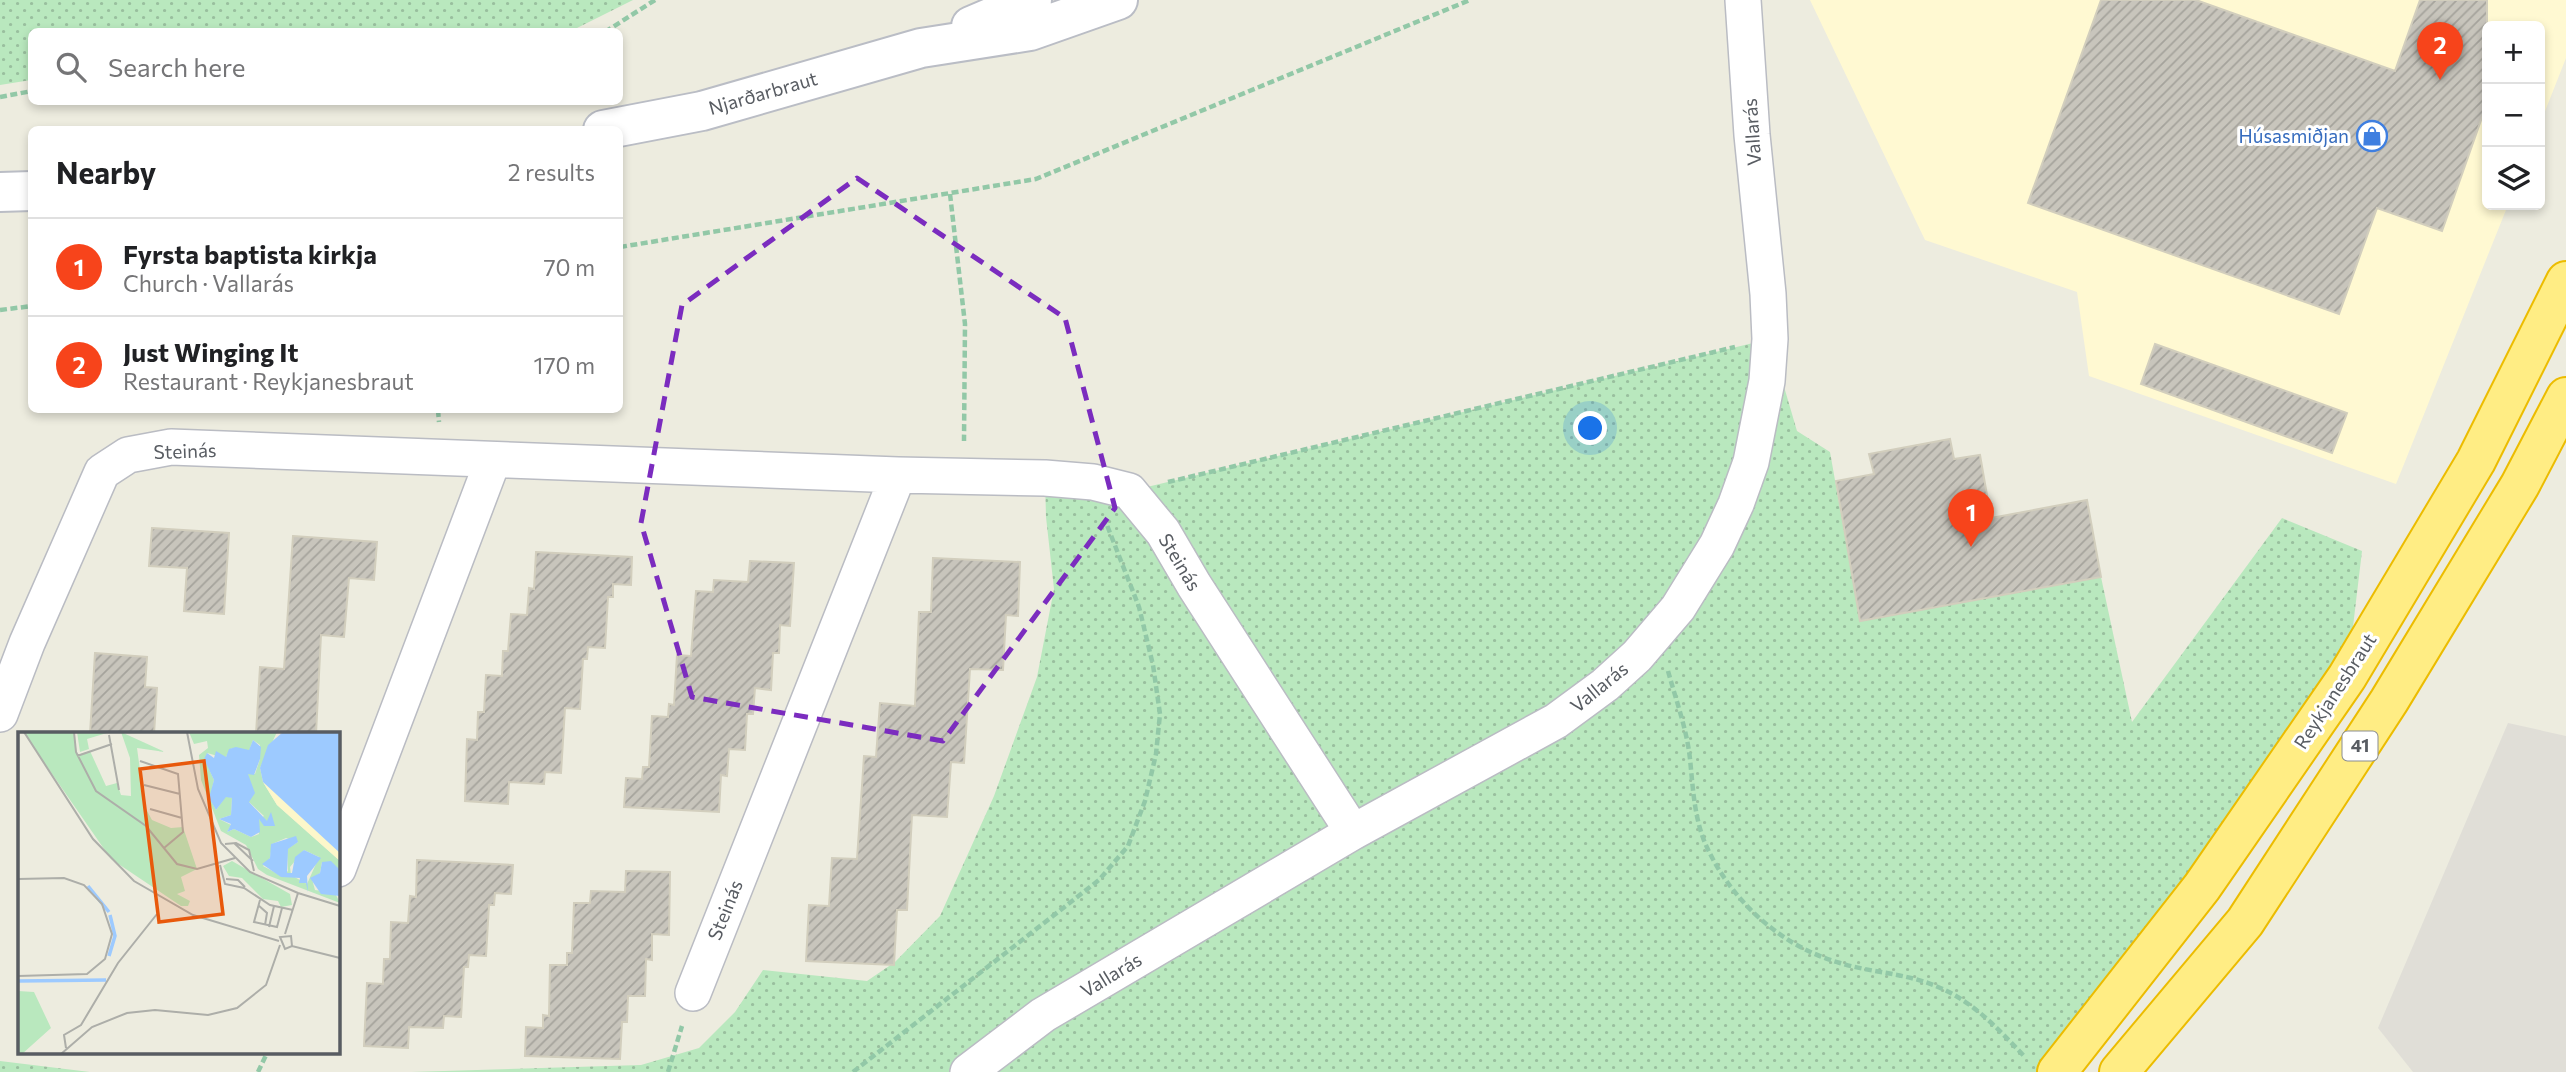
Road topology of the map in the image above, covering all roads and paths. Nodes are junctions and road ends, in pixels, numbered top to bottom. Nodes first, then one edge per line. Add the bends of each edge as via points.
1 (655, 0) edge
2 (1032, 0) edge
3 (1118, 0) edge
4 (1470, 0) edge
5 (1744, 0) edge
6 (610, 28) edge
7 (921, 48) junction
8 (28, 92) edge
9 (0, 97) edge
10 (623, 126) edge
11 (28, 191) edge
12 (0, 192) edge
13 (950, 194) junction
14 (623, 247) edge
15 (2566, 281) edge
16 (28, 306) edge
17 (0, 310) edge
18 (1770, 339) junction
19 (2566, 397) edge
20 (493, 460) junction
21 (898, 475) junction
22 (963, 477) junction
23 (1093, 482) junction
24 (1129, 491) junction
25 (1659, 632) junction
26 (0, 714) edge
27 (1353, 832) junction
28 (340, 864) edge
29 (693, 992) joint
30 (267, 1054) edge
31 (2041, 1065) edge
32 (258, 1072) edge
33 (668, 1072) edge
34 (853, 1072) edge
35 (968, 1072) edge
36 (2119, 1072) edge

1 - 6 path
2 - 7 main road, Njarðarbraut
3 - 7 main road, Njarðarbraut via 1030,31
4 - 13 path via 1037,179
5 - 18 street, Vallarás
7 - 10 main road, Njarðarbraut via 702,111
8 - 9 path
11 - 12 main road
13 - 14 path
13 - 22 path via 965,324
15 - 31 highway, Reykjanesbraut / 41 via 2476,461 2347,677 2202,887
16 - 17 path
18 - 24 path
18 - 25 street, Vallarás via 1761,422 1736,504 1699,577
19 - 36 highway, 41 via 2520,485 2389,701 2245,922
20 - 21 street, Steinás
20 - 26 street, Steinás via 171,447 128,455 102,472
20 - 28 street
21 - 22 street, Steinás
21 - 29 street, Steinás
22 - 23 street, Steinás
23 - 24 street, Steinás
23 - 34 path via 1139,607 1160,714 1145,800 1128,846 1098,880
24 - 27 street, Steinás via 1163,532
25 - 27 street, Vallarás via 1605,685 1556,721
25 - 31 path via 1690,757 1696,814 1705,842 1734,892 1756,916 1810,952 1840,964 1915,979 1957,996
27 - 35 street, Vallarás via 1043,1015
29 - 33 path
30 - 32 path

